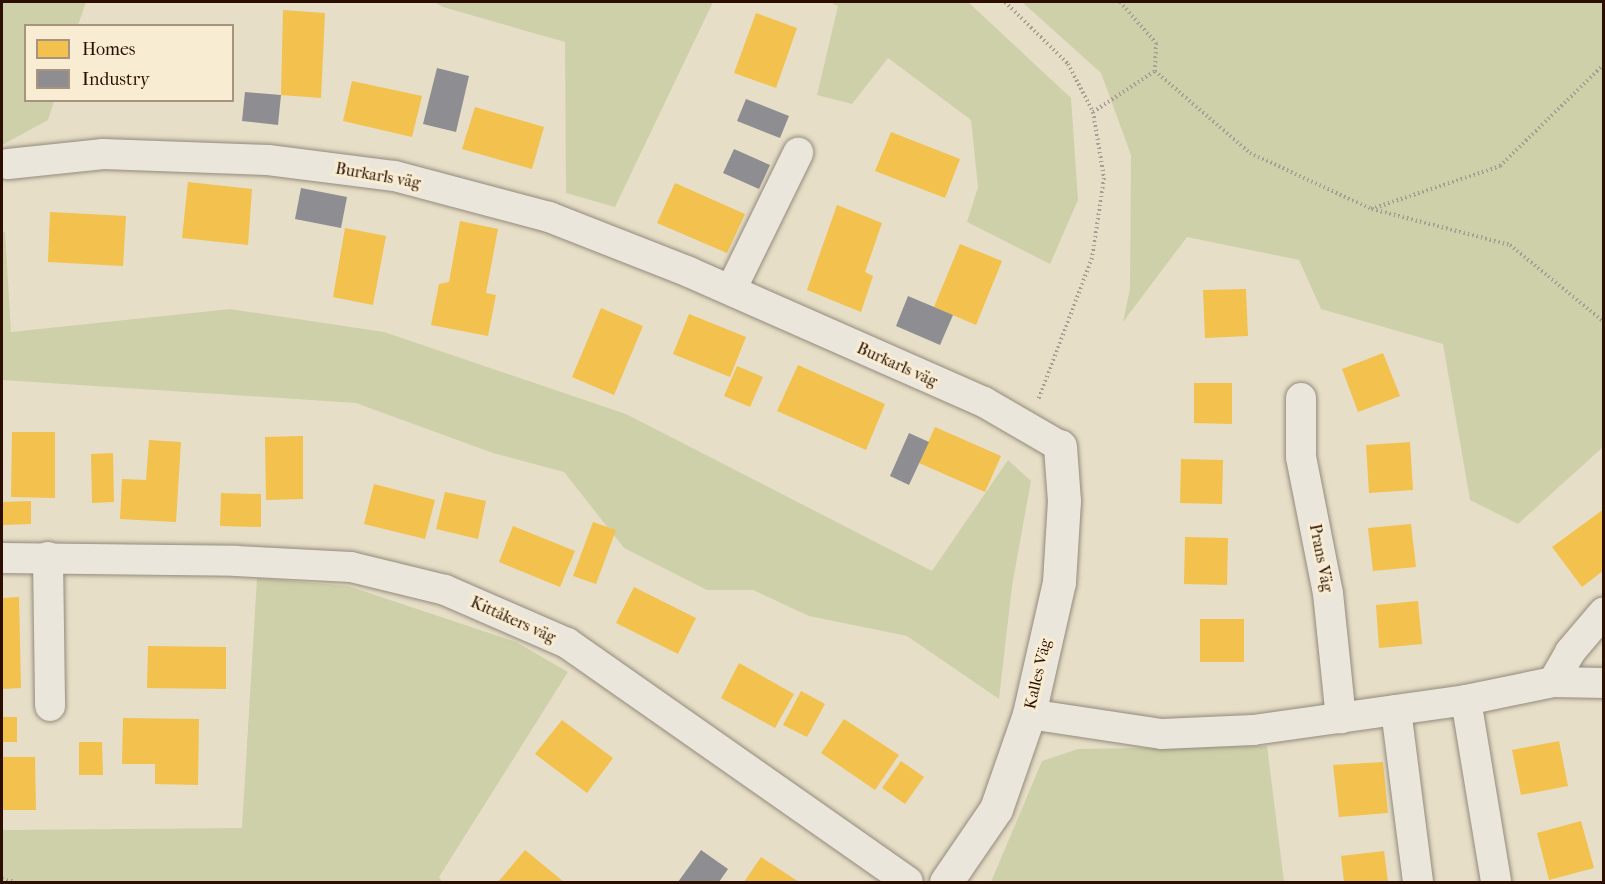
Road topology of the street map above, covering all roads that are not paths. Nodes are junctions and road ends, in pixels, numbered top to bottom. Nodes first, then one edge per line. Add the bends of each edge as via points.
1 (798, 153) dead end
2 (8, 164) dead end
3 (731, 290) junction
4 (1301, 398) dead end
5 (1060, 446) joint
6 (48, 557) junction
7 (2, 558) edge
8 (1604, 612) edge
9 (1553, 682) junction
10 (1604, 683) edge
11 (1466, 700) junction
12 (50, 706) dead end
13 (1396, 710) junction
14 (1029, 714) junction
15 (1341, 718) junction
16 (908, 882) edge
17 (946, 882) edge
18 (1418, 882) edge
19 (1496, 882) edge

1 - 3 street
2 - 3 street, Burkarls väg via 103,154 268,160 395,176 549,217
3 - 5 street, Burkarls väg via 984,402
4 - 15 street, Prans Väg via 1301,457 1328,593
5 - 14 street, Kalles Väg via 1064,501 1059,582
6 - 7 street, Kittåkers väg
6 - 12 street
6 - 16 street, Kittåkers väg via 351,567 445,590 567,643
8 - 9 street via 1570,652
9 - 10 street
9 - 11 street
11 - 13 street
11 - 19 street
13 - 15 street
13 - 18 street
14 - 15 street via 1162,734 1253,730
14 - 17 street, Kalles Väg via 996,808

